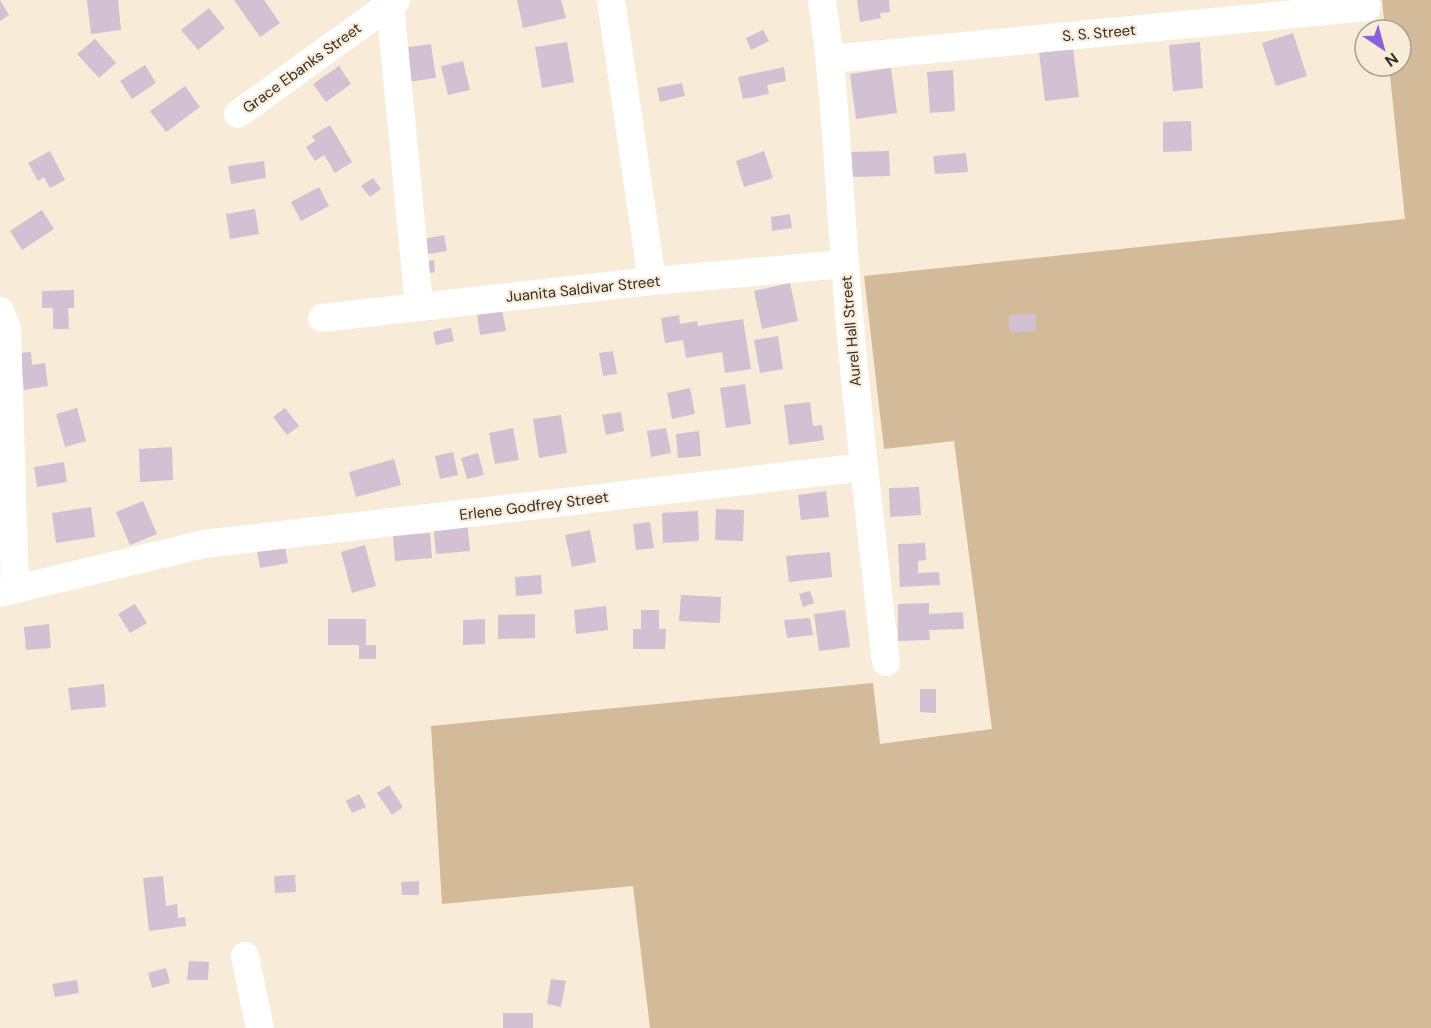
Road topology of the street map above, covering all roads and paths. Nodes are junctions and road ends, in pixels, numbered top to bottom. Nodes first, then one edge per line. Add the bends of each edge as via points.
1 (611, 0) edge
2 (822, 0) edge
3 (393, 2) edge
4 (1367, 7) dead end
5 (831, 58) junction
6 (238, 114) dead end
7 (845, 264) junction
8 (652, 281) junction
9 (419, 306) junction
10 (0, 311) edge
11 (322, 318) dead end
12 (864, 467) junction
13 (7, 591) edge
14 (886, 662) dead end
15 (245, 956) dead end
16 (260, 1028) edge

1 - 8 street
2 - 5 street, Aurel Hall Street
3 - 6 street, Grace Ebanks Street
3 - 9 street
4 - 5 street, S. S. Street
5 - 7 street, Aurel Hall Street
7 - 8 street, Juanita Saldivar Street
7 - 12 street, Aurel Hall Street
8 - 9 street, Juanita Saldivar Street
9 - 11 street, Juanita Saldivar Street
10 - 13 street via 7,328
12 - 13 street, Erlene Godfrey Street via 204,544
12 - 14 street, Aurel Hall Street
15 - 16 street

